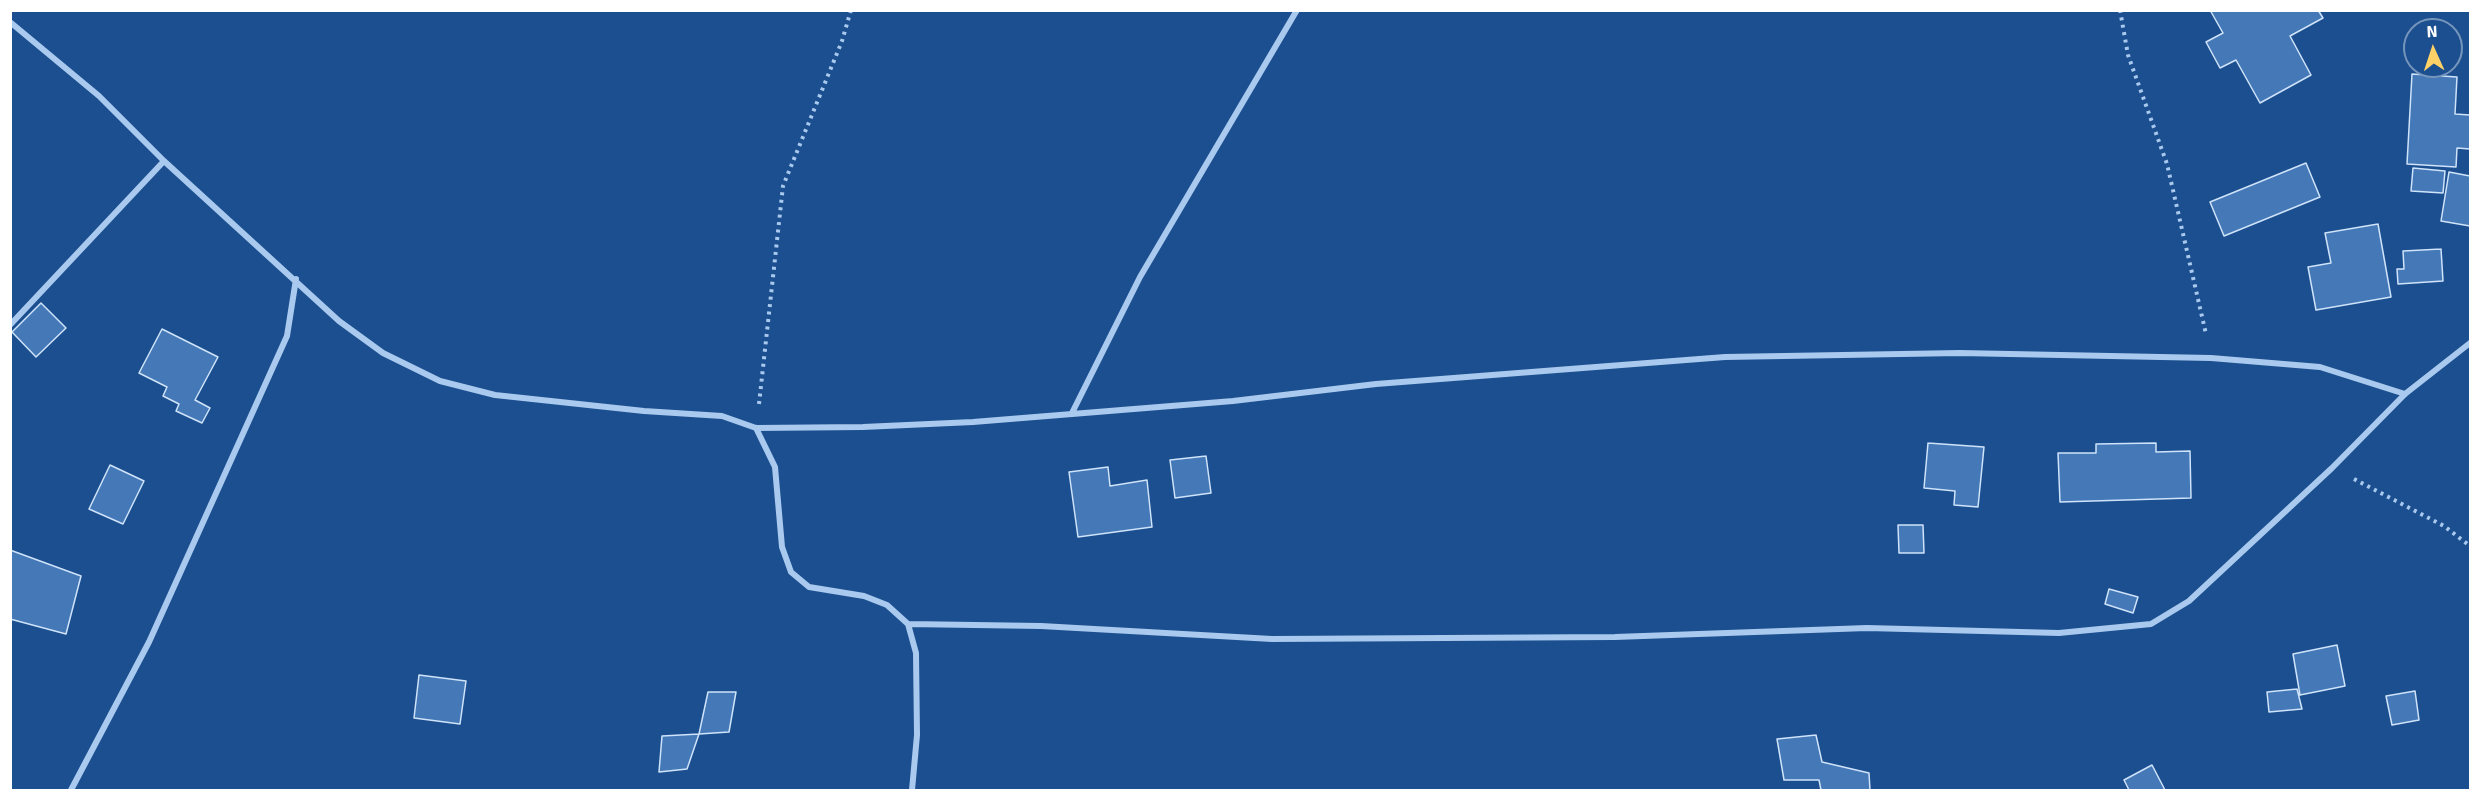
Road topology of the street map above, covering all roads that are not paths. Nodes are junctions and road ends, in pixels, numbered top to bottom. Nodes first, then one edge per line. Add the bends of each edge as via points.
1 (1297, 10) edge
2 (10, 22) edge
3 (164, 161) junction
4 (296, 279) junction
5 (10, 325) edge
6 (2470, 343) edge
7 (2405, 394) junction
8 (1072, 413) junction
9 (756, 428) junction
10 (908, 624) junction
11 (71, 790) edge
12 (912, 790) edge

1 - 8 street via 1140,277
2 - 3 street via 99,96
3 - 4 street
3 - 5 street
4 - 9 street via 339,321 383,353 440,381 495,395 722,416
4 - 11 street via 287,336 149,642
6 - 7 street
7 - 8 street via 2320,367 2211,358 1960,354 1725,357
7 - 10 street via 2189,601 2151,624 2059,633 1867,628 1615,637 1272,639 1041,626
8 - 9 street via 973,422
9 - 10 street via 775,467 782,547 791,572 808,587 864,596 886,605
10 - 12 street via 916,653 917,735

